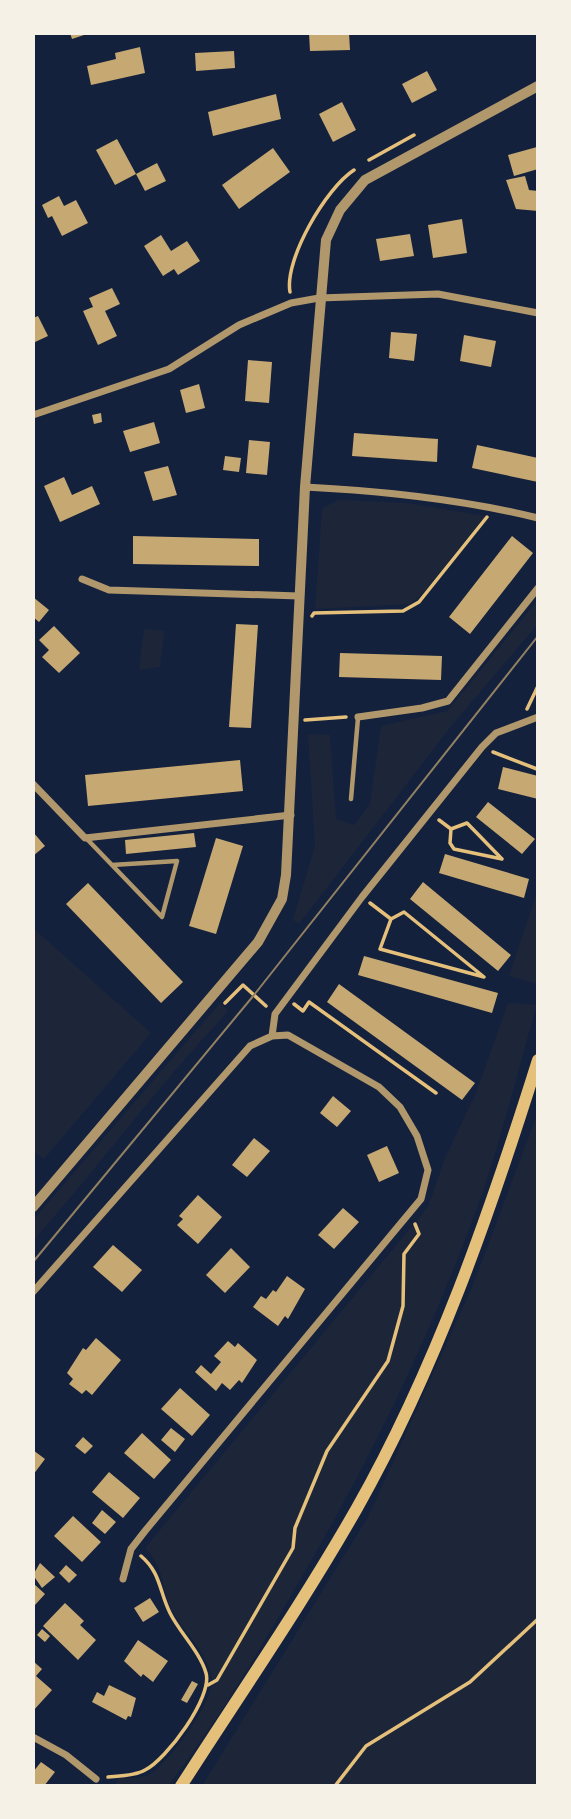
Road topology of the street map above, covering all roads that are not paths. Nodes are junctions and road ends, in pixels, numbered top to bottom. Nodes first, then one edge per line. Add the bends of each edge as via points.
1 (538, 86) edge
2 (319, 298) junction
3 (538, 313) edge
4 (33, 415) edge
5 (305, 487) junction
6 (538, 518) edge
7 (82, 579) dead end
8 (538, 588) edge
9 (299, 596) junction
10 (358, 717) joint
11 (538, 717) edge
12 (33, 784) edge
13 (351, 799) dead end
14 (290, 815) junction
15 (85, 838) junction
16 (113, 865) junction
17 (272, 1036) junction
18 (538, 1060) edge
19 (33, 1207) edge
20 (33, 1292) edge
21 (123, 1579) dead end
22 (33, 1737) edge
23 (96, 1779) road end
24 (181, 1786) edge

1 - 2 street via 365,180 332,224
2 - 3 street via 438,294
2 - 4 street via 257,316 169,369
2 - 5 street
5 - 6 street via 398,492
5 - 9 street
7 - 9 street via 109,590
8 - 10 street via 448,701
9 - 14 street
10 - 13 lane
11 - 17 street via 496,733 482,747 275,1014
12 - 15 street
14 - 15 street
14 - 19 street via 282,899 272,919 241,962
15 - 16 lane
16 - 16 lane via 137,891 162,917 177,861
17 - 20 street via 250,1046
17 - 21 street via 288,1035 334,1059 379,1087 400,1107 417,1136 428,1170 421,1199 131,1549
18 - 24 main road via 466,1272 389,1445 358,1506
22 - 23 street

